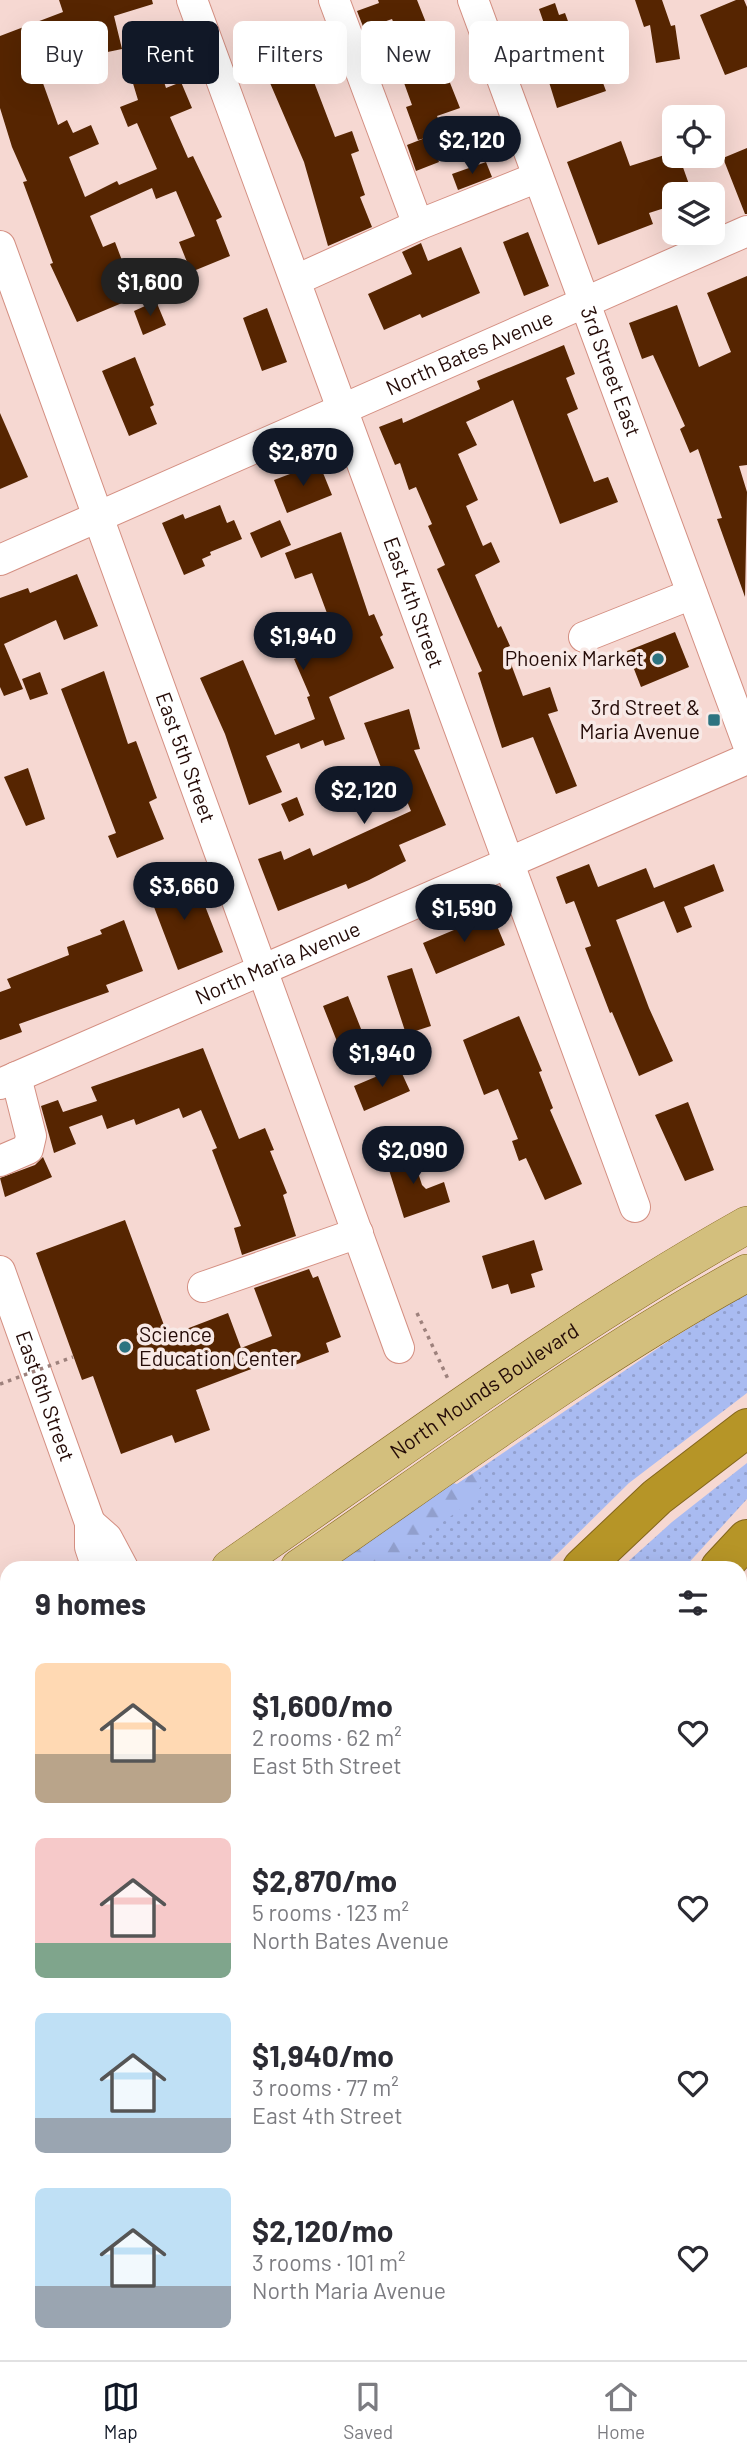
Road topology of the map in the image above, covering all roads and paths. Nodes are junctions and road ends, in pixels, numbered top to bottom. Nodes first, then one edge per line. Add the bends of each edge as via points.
1 (192, 0) edge
2 (334, 0) edge
3 (473, 0) edge
4 (538, 177) junction
5 (418, 225) junction
6 (747, 231) edge
7 (0, 246) edge
8 (296, 280) junction
9 (584, 302) junction
10 (344, 410) junction
11 (99, 517) junction
12 (0, 560) edge
13 (692, 594) junction
14 (584, 637) dead end
15 (747, 742) edge
16 (747, 759) edge
17 (510, 863) junction
18 (264, 969) junction
19 (8, 1080) edge
20 (1, 1158) edge
21 (635, 1207) dead end
22 (747, 1225) edge
23 (358, 1233) junction
24 (0, 1271) edge
25 (747, 1273) edge
26 (203, 1287) dead end
27 (417, 1313) dead end
28 (399, 1348) dead end
29 (74, 1357) dead end
30 (449, 1379) dead end
31 (0, 1384) edge
32 (747, 1428) edge
33 (90, 1523) junction
34 (747, 1539) edge
35 (95, 1561) edge
36 (118, 1561) edge
37 (240, 1561) edge
38 (309, 1561) edge
39 (589, 1561) edge
40 (727, 1561) edge

1 - 8 street, East 4th Street
2 - 5 street
3 - 4 street, 3rd Street East
4 - 5 street
4 - 9 street, 3rd Street East
5 - 8 street
6 - 9 street, North Bates Avenue
7 - 11 street, East 5th Street
8 - 10 street, East 4th Street
9 - 10 street, North Bates Avenue
9 - 13 street, 3rd Street East
10 - 11 street, North Bates Avenue
10 - 17 street, East 4th Street
11 - 12 street, North Bates Avenue
11 - 18 street, East 5th Street
13 - 14 street
13 - 15 street, 3rd Street East
16 - 17 street, North Maria Avenue
17 - 18 street, North Maria Avenue
17 - 21 street, East 4th Street
18 - 19 street, North Maria Avenue
18 - 23 street, East 5th Street
19 - 20 street via 31,1136 28,1149
22 - 37 main road, North Mounds Boulevard via 658,1275 544,1350
23 - 26 street
23 - 28 street, East 5th Street
24 - 33 street, East 6th Street
25 - 38 main road, North Mounds Boulevard via 700,1298
27 - 30 path
29 - 31 path, bridge
32 - 39 highway via 657,1497
33 - 35 street, East 6th Street
33 - 36 street, East 6th Street via 107,1538
34 - 40 highway

